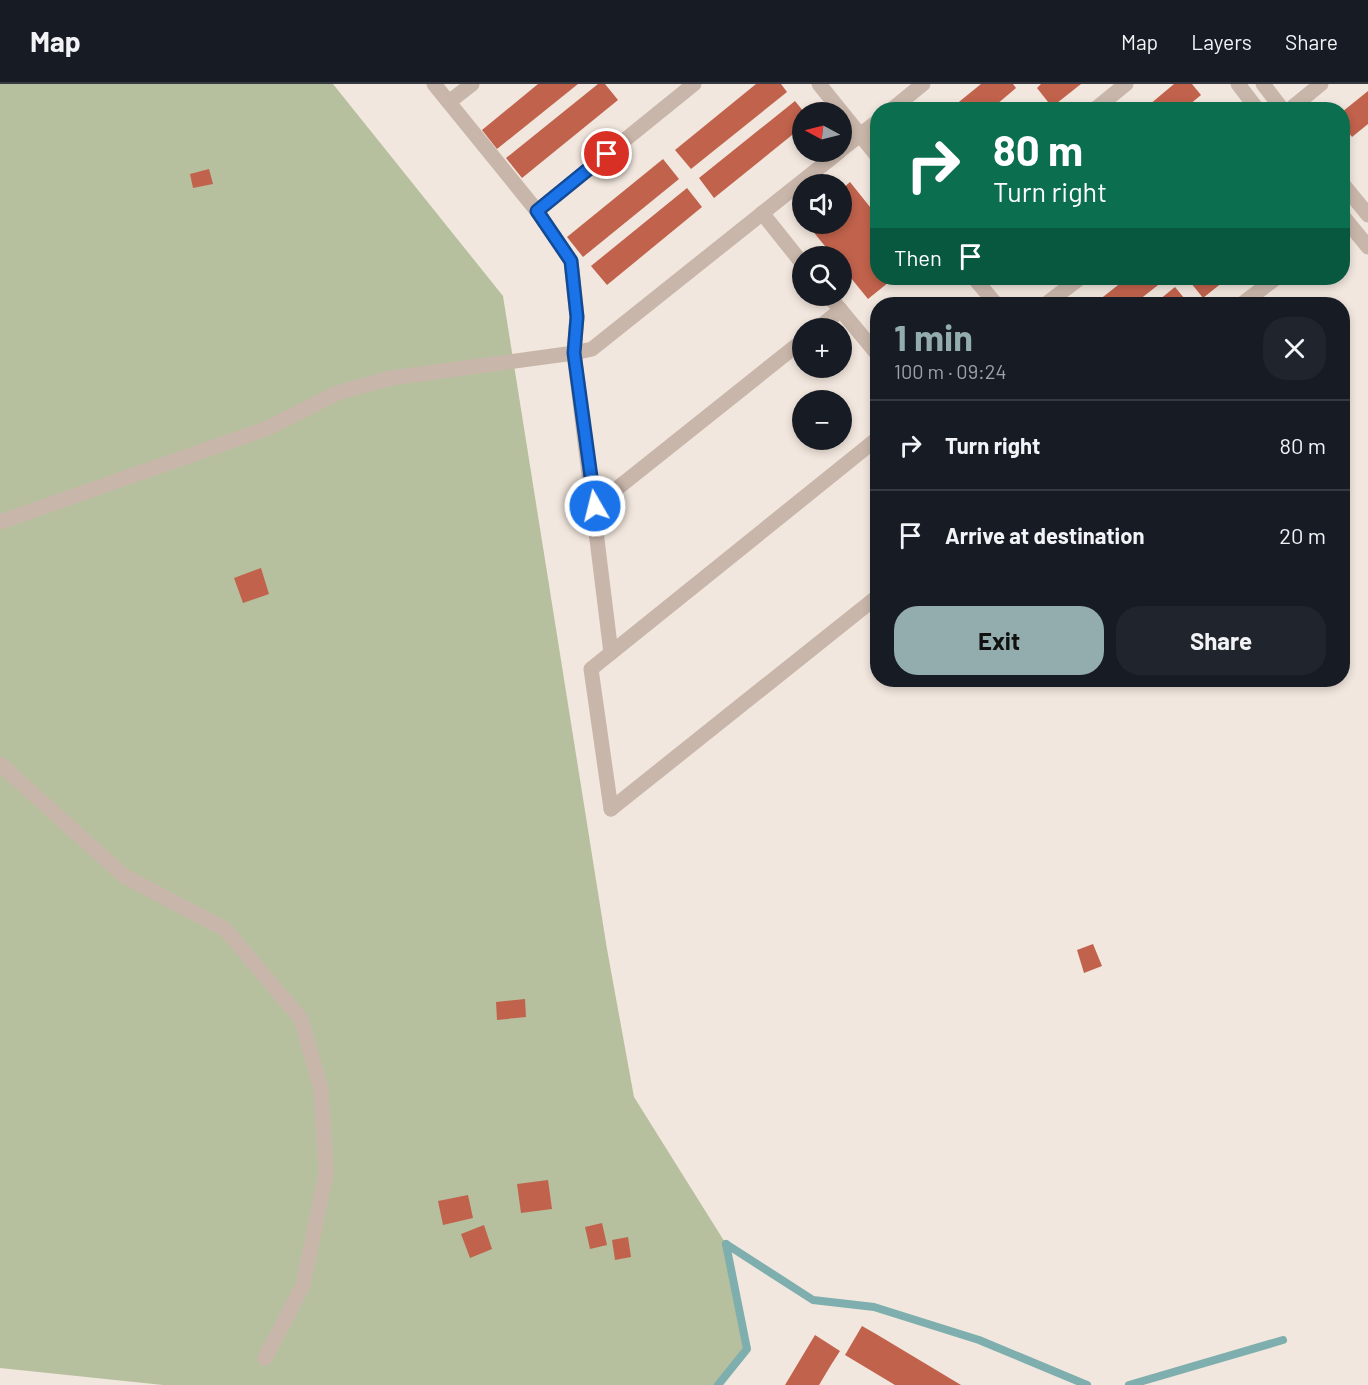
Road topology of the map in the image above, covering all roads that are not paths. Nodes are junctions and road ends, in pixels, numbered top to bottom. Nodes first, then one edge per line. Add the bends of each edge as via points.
1 (434, 84) edge
2 (472, 84) edge
3 (694, 84) edge
4 (819, 84) edge
5 (923, 84) edge
6 (1126, 84) edge
7 (1238, 84) edge
8 (1263, 84) edge
9 (1321, 84) edge
10 (449, 102) junction
11 (901, 102) edge
12 (1104, 102) edge
13 (1252, 102) edge
14 (1277, 102) edge
15 (1299, 102) edge
16 (870, 127) edge
17 (860, 135) junction
18 (852, 141) edge
19 (870, 147) edge
20 (825, 162) edge
21 (1350, 192) edge
22 (1366, 210) edge
23 (537, 211) junction
24 (762, 213) junction
25 (1350, 217) edge
26 (1350, 227) edge
27 (1368, 247) edge
28 (792, 250) edge
29 (980, 285) edge
30 (1071, 285) edge
31 (1267, 285) edge
32 (990, 297) edge
33 (1055, 297) edge
34 (1251, 297) edge
35 (838, 306) edge
36 (841, 310) junction
37 (831, 318) edge
38 (870, 345) edge
39 (792, 349) edge
40 (574, 353) junction
41 (870, 444) edge
42 (595, 506) junction
43 (0, 522) edge
44 (870, 602) edge
45 (611, 653) junction
46 (0, 764) edge
47 (265, 1358) dead end

1 - 10 street
2 - 10 street
3 - 23 street
4 - 17 street
5 - 11 street
6 - 12 street
7 - 13 street
8 - 14 street
9 - 15 street
10 - 23 street
16 - 17 street
17 - 18 street
17 - 19 street
20 - 24 street
21 - 22 street
22 - 25 street
23 - 40 street via 571,261 577,317
24 - 28 street
24 - 40 street via 592,349
26 - 27 street
29 - 32 street
30 - 33 street
31 - 34 street
35 - 36 street
36 - 37 street
36 - 38 street
39 - 42 street
40 - 42 street
40 - 43 street via 392,378 337,393 267,428
41 - 45 street
42 - 45 street
44 - 45 street via 611,809 591,669
46 - 47 street via 124,876 225,929 301,1018 321,1089 326,1173 303,1285

